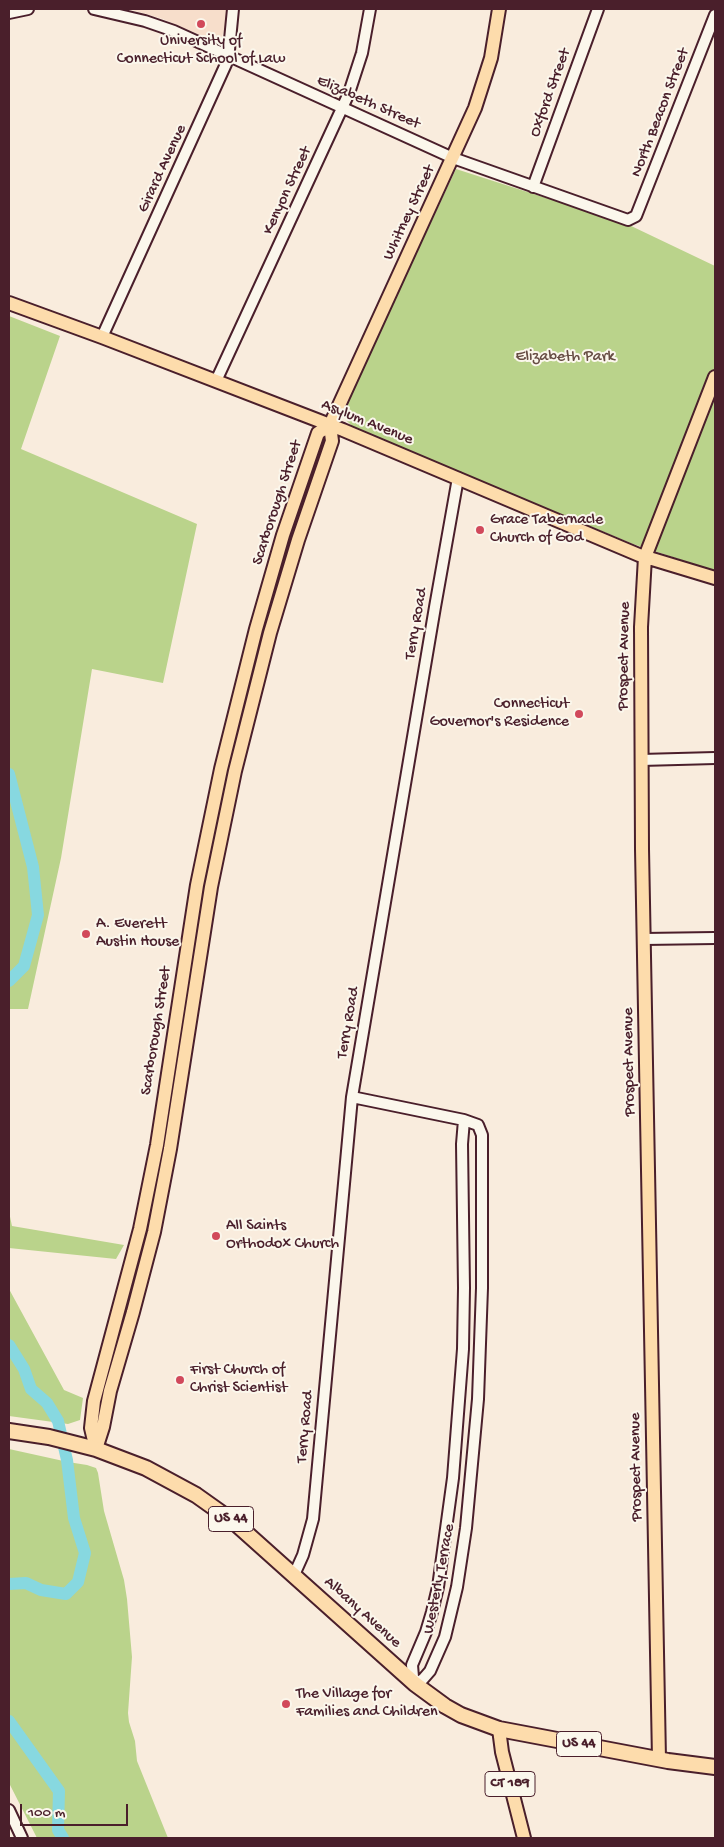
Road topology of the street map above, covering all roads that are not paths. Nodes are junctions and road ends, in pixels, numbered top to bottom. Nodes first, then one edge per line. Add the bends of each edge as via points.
1 (28, 9) edge
2 (94, 9) edge
3 (233, 9) edge
4 (370, 9) edge
5 (499, 9) edge
6 (598, 9) edge
7 (9, 13) edge
8 (715, 15) edge
9 (228, 56) junction
10 (343, 108) junction
11 (454, 158) junction
12 (533, 187) junction
13 (631, 220) joint
14 (9, 302) edge
15 (102, 337) junction
16 (715, 377) edge
17 (216, 381) junction
18 (330, 425) junction
19 (458, 478) junction
20 (283, 535) junction
21 (298, 540) junction
22 (645, 557) junction
23 (714, 577) edge
24 (256, 629) junction
25 (270, 633) junction
26 (715, 758) edge
27 (641, 760) junction
28 (221, 768) junction
29 (236, 771) junction
30 (197, 885) junction
31 (211, 886) junction
32 (644, 938) junction
33 (715, 938) edge
34 (176, 1014) junction
35 (190, 1016) junction
36 (352, 1097) junction
37 (464, 1120) junction
38 (157, 1144) junction
39 (170, 1149) junction
40 (140, 1229) junction
41 (154, 1232) junction
42 (9, 1432) edge
43 (96, 1449) junction
44 (294, 1575) junction
45 (415, 1684) junction
46 (499, 1729) junction
47 (659, 1759) junction
48 (715, 1767) edge
49 (9, 1810) edge
50 (22, 1838) edge
51 (524, 1838) edge

1 - 7 street
2 - 9 street, Elizabeth Street via 160,26
3 - 9 street, Girard Avenue
4 - 10 street, Kenyon Street via 358,68
5 - 11 main road, Whitney Street via 485,83
6 - 12 street, Oxford Street
8 - 13 street, North Beacon Street via 636,216
9 - 10 street, Elizabeth Street
9 - 15 street, Girard Avenue
10 - 11 street, Elizabeth Street
10 - 17 street, Kenyon Street
11 - 12 street, Elizabeth Street
11 - 18 main road, Whitney Street
12 - 13 street, Elizabeth Street
14 - 15 main road, Asylum Avenue
15 - 17 main road, Asylum Avenue
16 - 22 main road, Prospect Avenue
17 - 18 main road, Asylum Avenue
18 - 19 main road, Asylum Avenue
18 - 20 main road, Scarborough Street via 318,433
18 - 21 main road, Scarborough Street via 332,441
19 - 22 main road, Asylum Avenue
19 - 36 street, Terry Road
20 - 21 main road
20 - 24 main road, Scarborough Street
21 - 25 main road, Scarborough Street
22 - 23 main road, Asylum Avenue
22 - 27 main road, Prospect Avenue via 641,624
24 - 25 main road
24 - 28 main road, Scarborough Street
25 - 29 main road, Scarborough Street
26 - 27 street
27 - 32 main road, Prospect Avenue
28 - 29 main road
28 - 30 main road, Scarborough Street
29 - 31 main road, Scarborough Street
30 - 31 main road
30 - 34 main road, Scarborough Street
31 - 35 main road, Scarborough Street
32 - 33 street
32 - 47 main road, Prospect Avenue
34 - 35 main road
34 - 38 main road, Scarborough Street
35 - 39 main road, Scarborough Street
36 - 37 street, Westerly Terrace
36 - 44 street, Terry Road via 313,1518
37 - 45 street, Westerly Terrace via 464,1314 453,1478 436,1595 426,1632 412,1665
37 - 45 street, Westerly Terrace via 478,1125 482,1135 478,1399 457,1587 445,1637 430,1671
38 - 39 main road
38 - 40 main road, Scarborough Street
39 - 41 main road, Scarborough Street
40 - 41 main road
40 - 43 main road, Scarborough Street via 94,1401 91,1428
41 - 43 main road, Scarborough Street
42 - 43 highway, Albany Avenue / US 44 via 49,1437
43 - 44 highway, Albany Avenue / US 44 via 146,1468 196,1495 234,1522
44 - 45 highway, Albany Avenue / US 44
45 - 46 highway, Albany Avenue / US 44 via 461,1716
46 - 47 highway, Albany Avenue / US 44
46 - 51 main road, CT 189
47 - 48 highway, Albany Avenue / US 44
49 - 50 street

